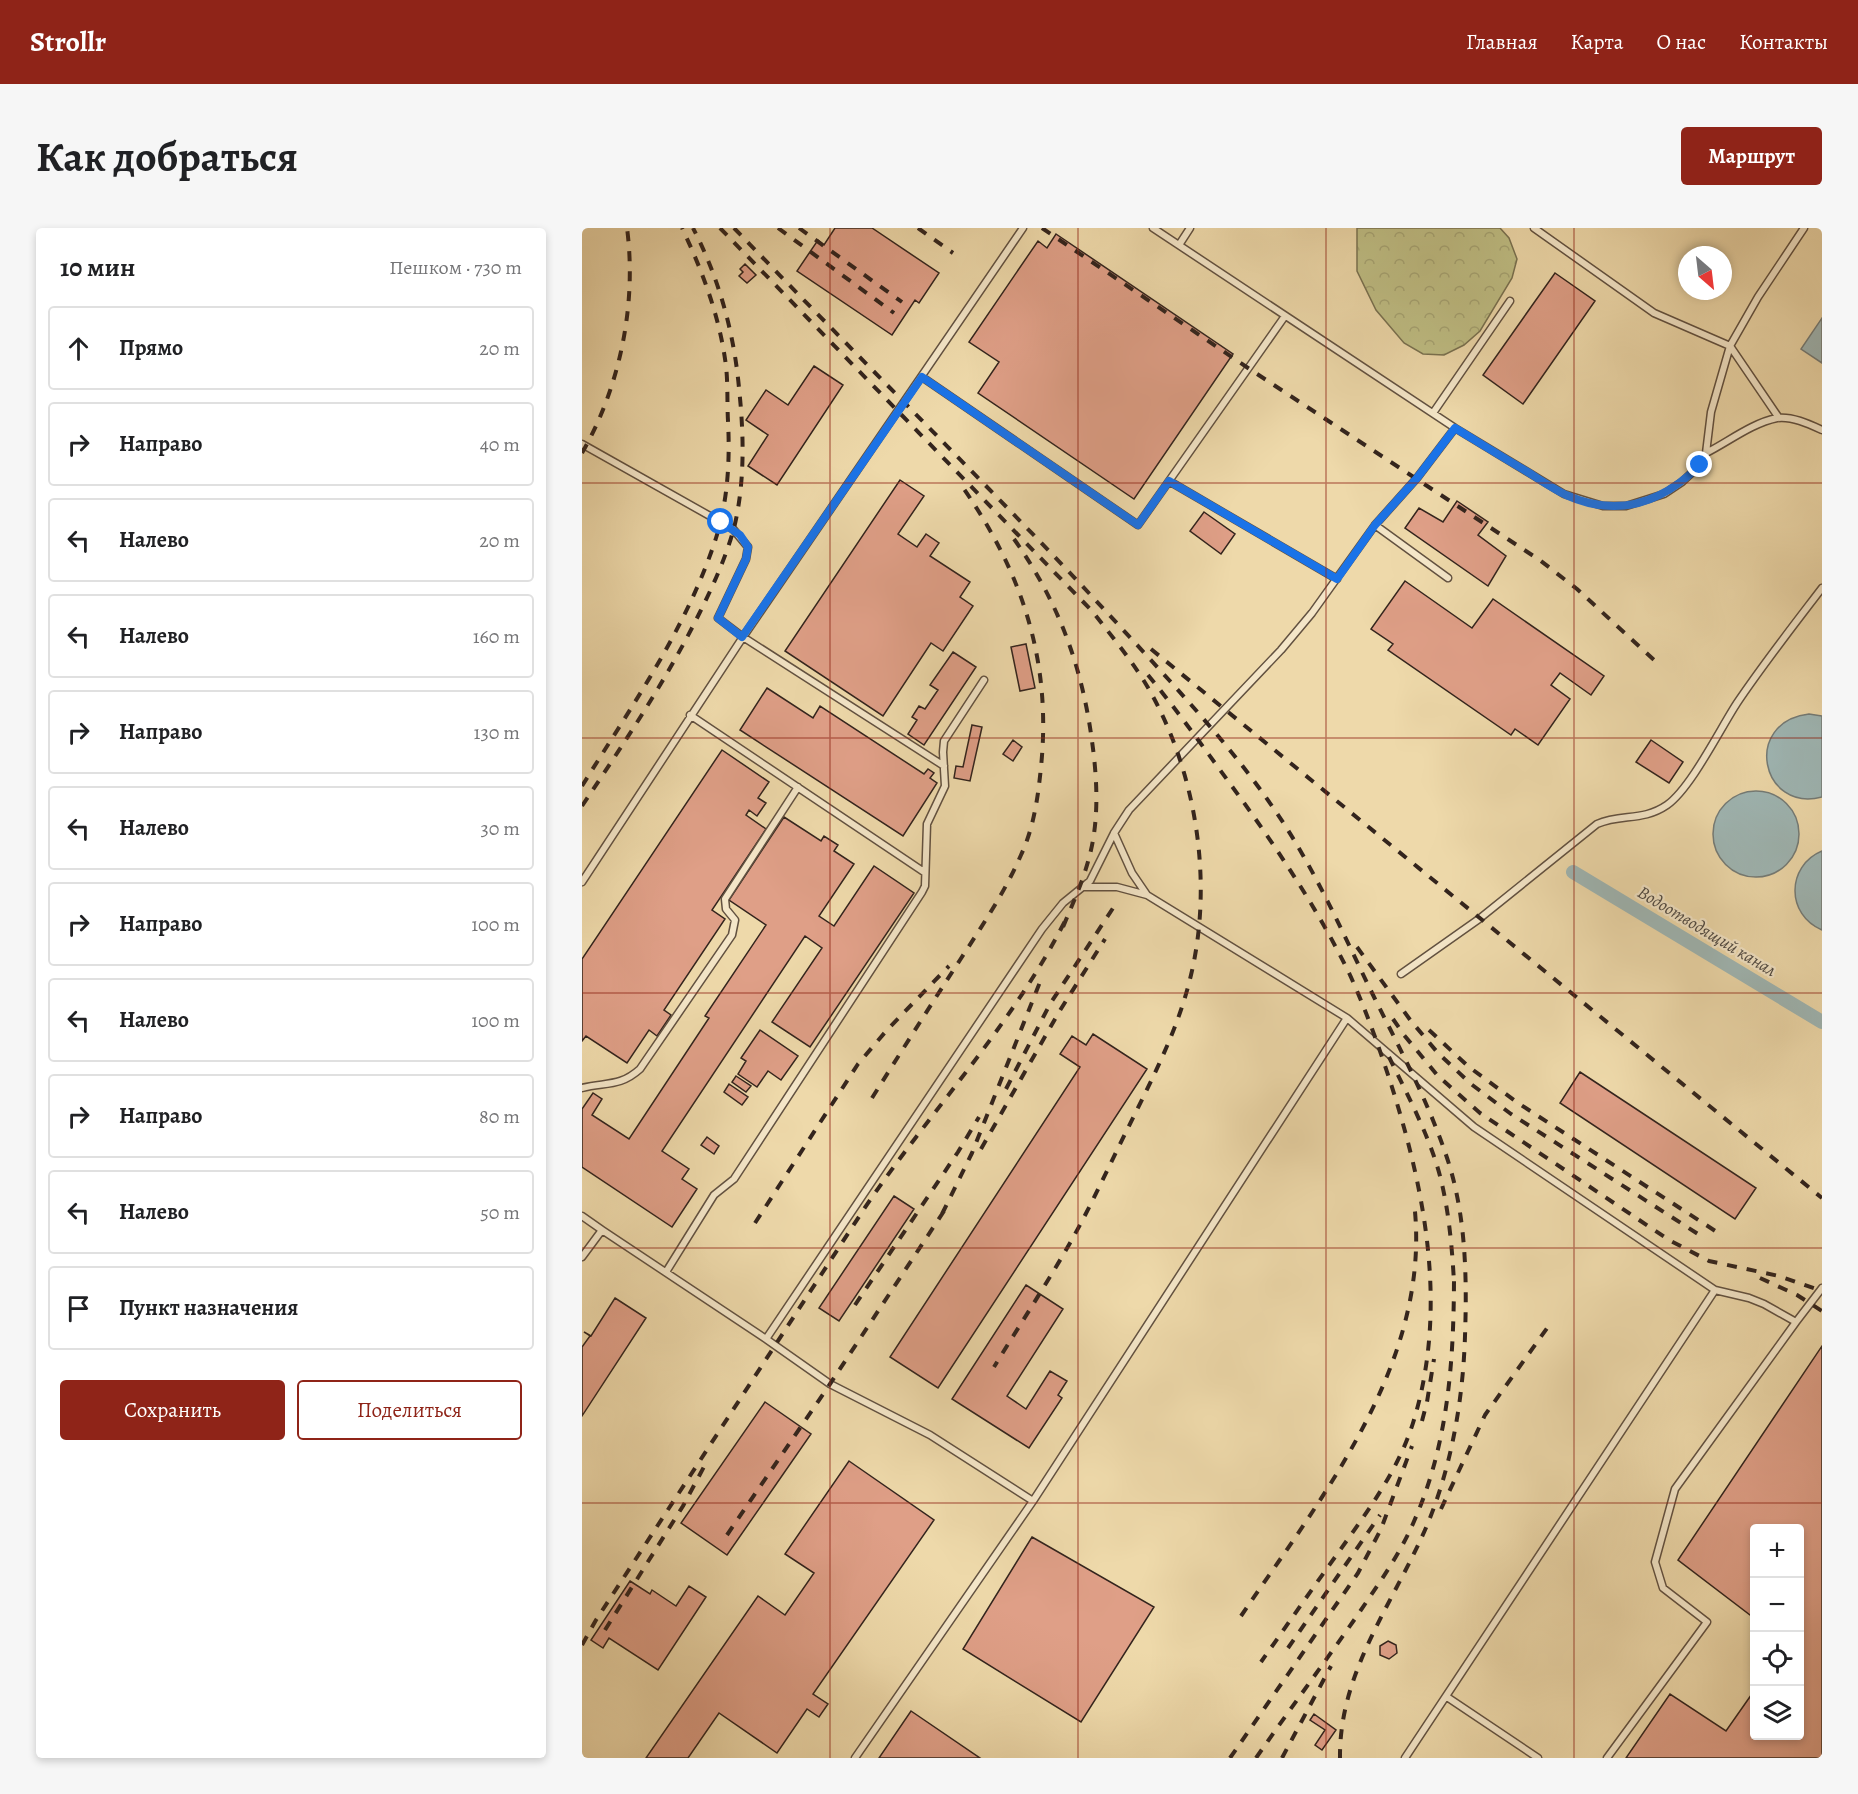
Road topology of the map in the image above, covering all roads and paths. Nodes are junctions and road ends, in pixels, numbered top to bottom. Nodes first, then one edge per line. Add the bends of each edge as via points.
1 (1023, 228) edge
2 (1153, 228) edge
3 (1190, 228) edge
4 (1534, 228) edge
5 (1804, 228) edge
6 (1179, 245) junction
7 (1510, 302) dead end
8 (1285, 316) junction
9 (1730, 346) junction
10 (922, 377) junction
11 (1433, 413) junction
12 (1779, 418) junction
13 (1455, 428) junction
14 (1822, 430) edge
15 (582, 444) edge
16 (1706, 453) junction
17 (1169, 481) junction
18 (1375, 525) junction
19 (1448, 578) dead end
20 (1337, 579) junction
21 (1822, 588) edge
22 (742, 637) junction
23 (984, 680) dead end
24 (690, 715) junction
25 (944, 766) junction
26 (798, 787) junction
27 (1114, 833) junction
28 (924, 872) junction
29 (582, 882) edge
30 (1081, 887) junction
31 (1147, 895) junction
32 (1401, 974) dead end
33 (1347, 1018) junction
34 (582, 1088) edge
35 (582, 1216) edge
36 (602, 1230) junction
37 (582, 1257) edge
38 (666, 1272) junction
39 (1822, 1288) edge
40 (1714, 1290) junction
41 (1796, 1322) junction
42 (766, 1339) junction
43 (1033, 1501) junction
44 (1447, 1697) junction
45 (855, 1758) edge
46 (1405, 1758) edge
47 (1538, 1758) edge
48 (1607, 1758) edge

1 - 10 lane
2 - 6 lane
3 - 6 lane
4 - 9 lane via 1654,313
5 - 9 lane
6 - 8 lane
7 - 11 lane
8 - 11 lane
8 - 17 lane
9 - 12 lane
9 - 16 lane via 1711,412
10 - 17 lane via 1138,525
10 - 22 lane
11 - 13 lane
12 - 14 lane via 1805,422
12 - 16 lane
13 - 16 lane via 1564,494 1603,506 1626,506 1664,494 1700,465
13 - 18 lane
15 - 22 lane via 740,535 748,547 746,559 718,618
17 - 20 lane
18 - 19 lane
18 - 20 lane
20 - 27 lane via 1281,650 1129,810
21 - 32 lane via 1748,687 1686,784 1668,804 1645,816 1614,818 1597,824 1479,919
22 - 24 lane
22 - 25 lane
23 - 25 lane via 944,741
24 - 26 lane
24 - 29 lane
25 - 28 lane via 943,793 927,824
26 - 28 lane
26 - 34 lane via 725,899 726,909 735,920 732,935 640,1069 616,1084
27 - 30 lane via 1094,875
27 - 31 lane
28 - 38 lane via 922,892 734,1179 714,1195
30 - 31 lane via 1117,887
30 - 42 lane via 1042,929
31 - 33 lane
33 - 40 lane via 1474,1127
33 - 43 lane
35 - 36 lane
36 - 37 lane
36 - 38 lane
38 - 42 lane
39 - 41 lane
40 - 41 lane via 1749,1298
40 - 44 lane
41 - 48 lane via 1675,1489 1655,1562 1663,1588 1707,1622
42 - 43 lane via 830,1384 930,1435
43 - 45 lane
44 - 46 lane
44 - 47 lane

